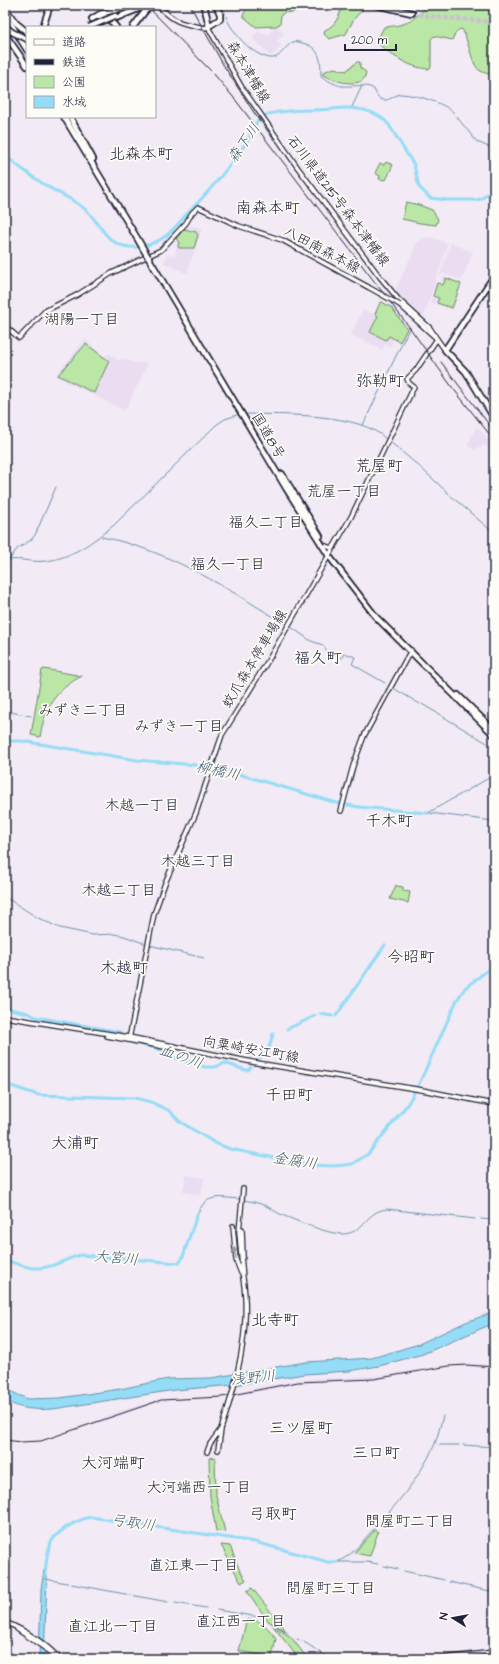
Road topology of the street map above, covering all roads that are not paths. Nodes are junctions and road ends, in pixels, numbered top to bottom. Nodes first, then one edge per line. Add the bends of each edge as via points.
1 (50, 5) edge
2 (133, 5) edge
3 (155, 5) edge
4 (203, 5) edge
5 (217, 5) edge
6 (376, 5) edge
7 (380, 5) edge
8 (384, 5) edge
9 (144, 7) edge
10 (5, 8) edge
11 (394, 8) junction
12 (401, 10) junction
13 (412, 13) tunnel mouth
14 (115, 17) junction
15 (6, 20) edge
16 (43, 26) edge
17 (92, 26) edge
18 (98, 26) edge
19 (115, 26) edge
20 (134, 26) edge
21 (209, 27) junction
22 (26, 31) edge
23 (6, 36) edge
24 (26, 39) edge
25 (26, 52) edge
26 (26, 65) edge
27 (62, 118) edge
28 (67, 118) edge
29 (67, 118) edge
30 (71, 118) edge
31 (268, 126) joint
32 (95, 164) junction
33 (99, 175) junction
34 (138, 238) junction
35 (494, 276) edge
36 (5, 326) edge
37 (437, 339) junction
38 (445, 350) junction
39 (246, 417) junction
40 (494, 418) edge
41 (326, 546) junction
42 (334, 547) junction
43 (330, 555) junction
44 (410, 650) junction
45 (494, 729) edge
46 (494, 735) edge
47 (341, 809) dead end
48 (5, 1018) edge
49 (129, 1038) junction
50 (494, 1105) edge
51 (243, 1189) dead end
52 (233, 1226) dead end
53 (242, 1229) dead end
54 (243, 1278) junction
55 (221, 1429) junction
56 (218, 1450) dead end
57 (207, 1452) dead end
58 (5, 1623) edge
59 (50, 1650) junction
60 (494, 1652) edge
61 (56, 1659) edge
62 (60, 1659) edge
63 (435, 1659) edge

1 - 16 highway
2 - 19 highway via 100,14 92,19 105,16
3 - 9 highway, bridge
3 - 21 main road via 175,21
4 - 21 highway
5 - 21 highway via 222,19 218,24
6 - 12 highway
7 - 11 highway
8 - 11 highway
9 - 14 highway
9 - 20 highway
10 - 22 highway
11 - 12 highway
12 - 13 highway
14 - 17 highway, bridge
14 - 18 highway, bridge
15 - 24 highway, bridge via 12,32
15 - 25 highway
21 - 31 main road, 森本津幡線 via 241,86
23 - 26 highway
27 - 33 highway
28 - 33 highway, 国道8号
29 - 32 highway, 国道8号
30 - 32 highway
31 - 37 main road, 石川県道215号森本津幡線 via 390,289 430,328
32 - 34 highway, 国道8号
33 - 34 highway, 国道8号
34 - 39 highway, 国道8号, bridge
35 - 38 highway
36 - 37 main road, 八田南森本線, bridge via 19,338 45,310 160,250 198,207 239,226 282,240 368,287 400,305
37 - 38 main road, 八田南森本線
37 - 42 main road, 蚊爪森本停車場線 via 407,379 414,387 353,514
38 - 40 highway via 466,372
39 - 41 highway, 国道8号
39 - 43 highway, 国道8号
41 - 42 main road
41 - 43 highway, 国道8号
42 - 43 main road, 蚊爪森本停車場線
43 - 44 highway, 国道8号 via 376,617
43 - 49 main road, 蚊爪森本停車場線 via 218,744 196,813 158,901
44 - 45 highway, 国道8号
44 - 46 highway, 国道8号
44 - 47 main road via 364,736
48 - 49 main road, 向粟崎安江町線
49 - 50 main road, 向粟崎安江町線
51 - 54 main road via 239,1245
54 -> 52 main road via 236,1260
53 - 54 main road
54 - 55 main road, bridge via 245,1315 242,1346
55 - 56 main road
55 - 57 main road
58 - 59 main road via 39,1641
59 - 61 main road
59 - 62 main road
60 - 63 main road

